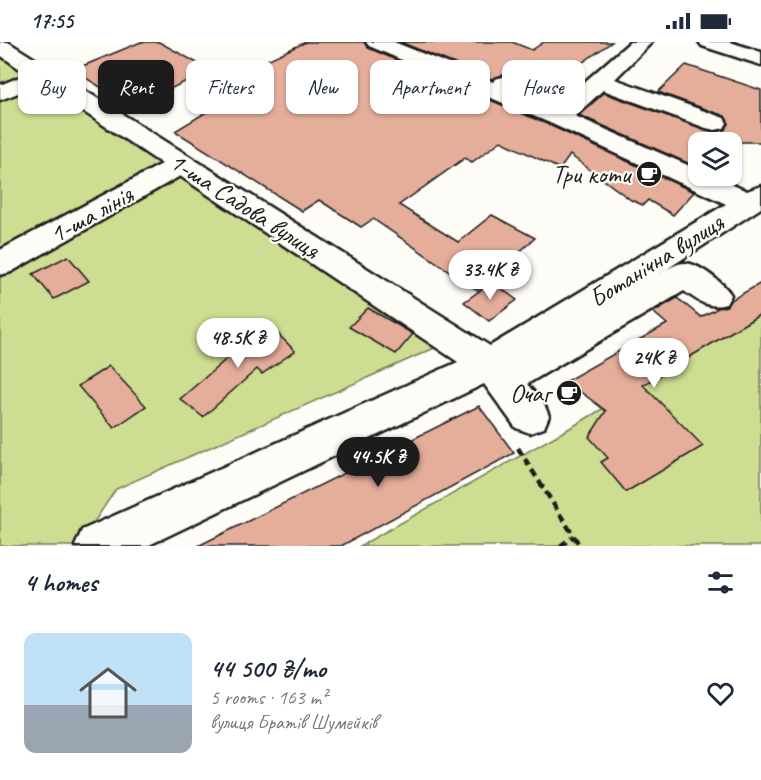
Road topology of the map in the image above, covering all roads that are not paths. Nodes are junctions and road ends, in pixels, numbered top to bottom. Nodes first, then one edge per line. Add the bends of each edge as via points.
1 (376, 42) edge
2 (642, 42) edge
3 (709, 42) edge
4 (0, 46) edge
5 (761, 59) edge
6 (21, 60) edge
7 (494, 84) junction
8 (18, 86) edge
9 (592, 88) junction
10 (0, 93) edge
11 (86, 102) edge
12 (559, 118) junction
13 (605, 122) dead end
14 (715, 123) dead end
15 (639, 153) junction
16 (182, 164) junction
17 (754, 199) edge
18 (0, 264) edge
19 (673, 266) junction
20 (714, 295) dead end
21 (505, 363) junction
22 (523, 431) road end
23 (98, 546) edge

1 - 7 street
2 - 9 street
3 - 5 street
4 - 6 street, 1-ша Садова вулиця
7 - 9 street via 530,96 553,84
7 - 12 street
8 - 10 street
9 - 12 street
9 - 14 street
11 - 16 street, 1-ша Садова вулиця
12 - 15 street
13 - 15 street via 625,132
15 - 17 street
16 - 18 street, 1-ша лінія
16 - 21 street, 1-ша Садова вулиця
17 - 19 street, Ботанічна вулиця
19 - 20 street
19 - 21 street, Ботанічна вулиця
21 - 22 street via 501,380
21 - 23 street, Ботанічна вулиця

